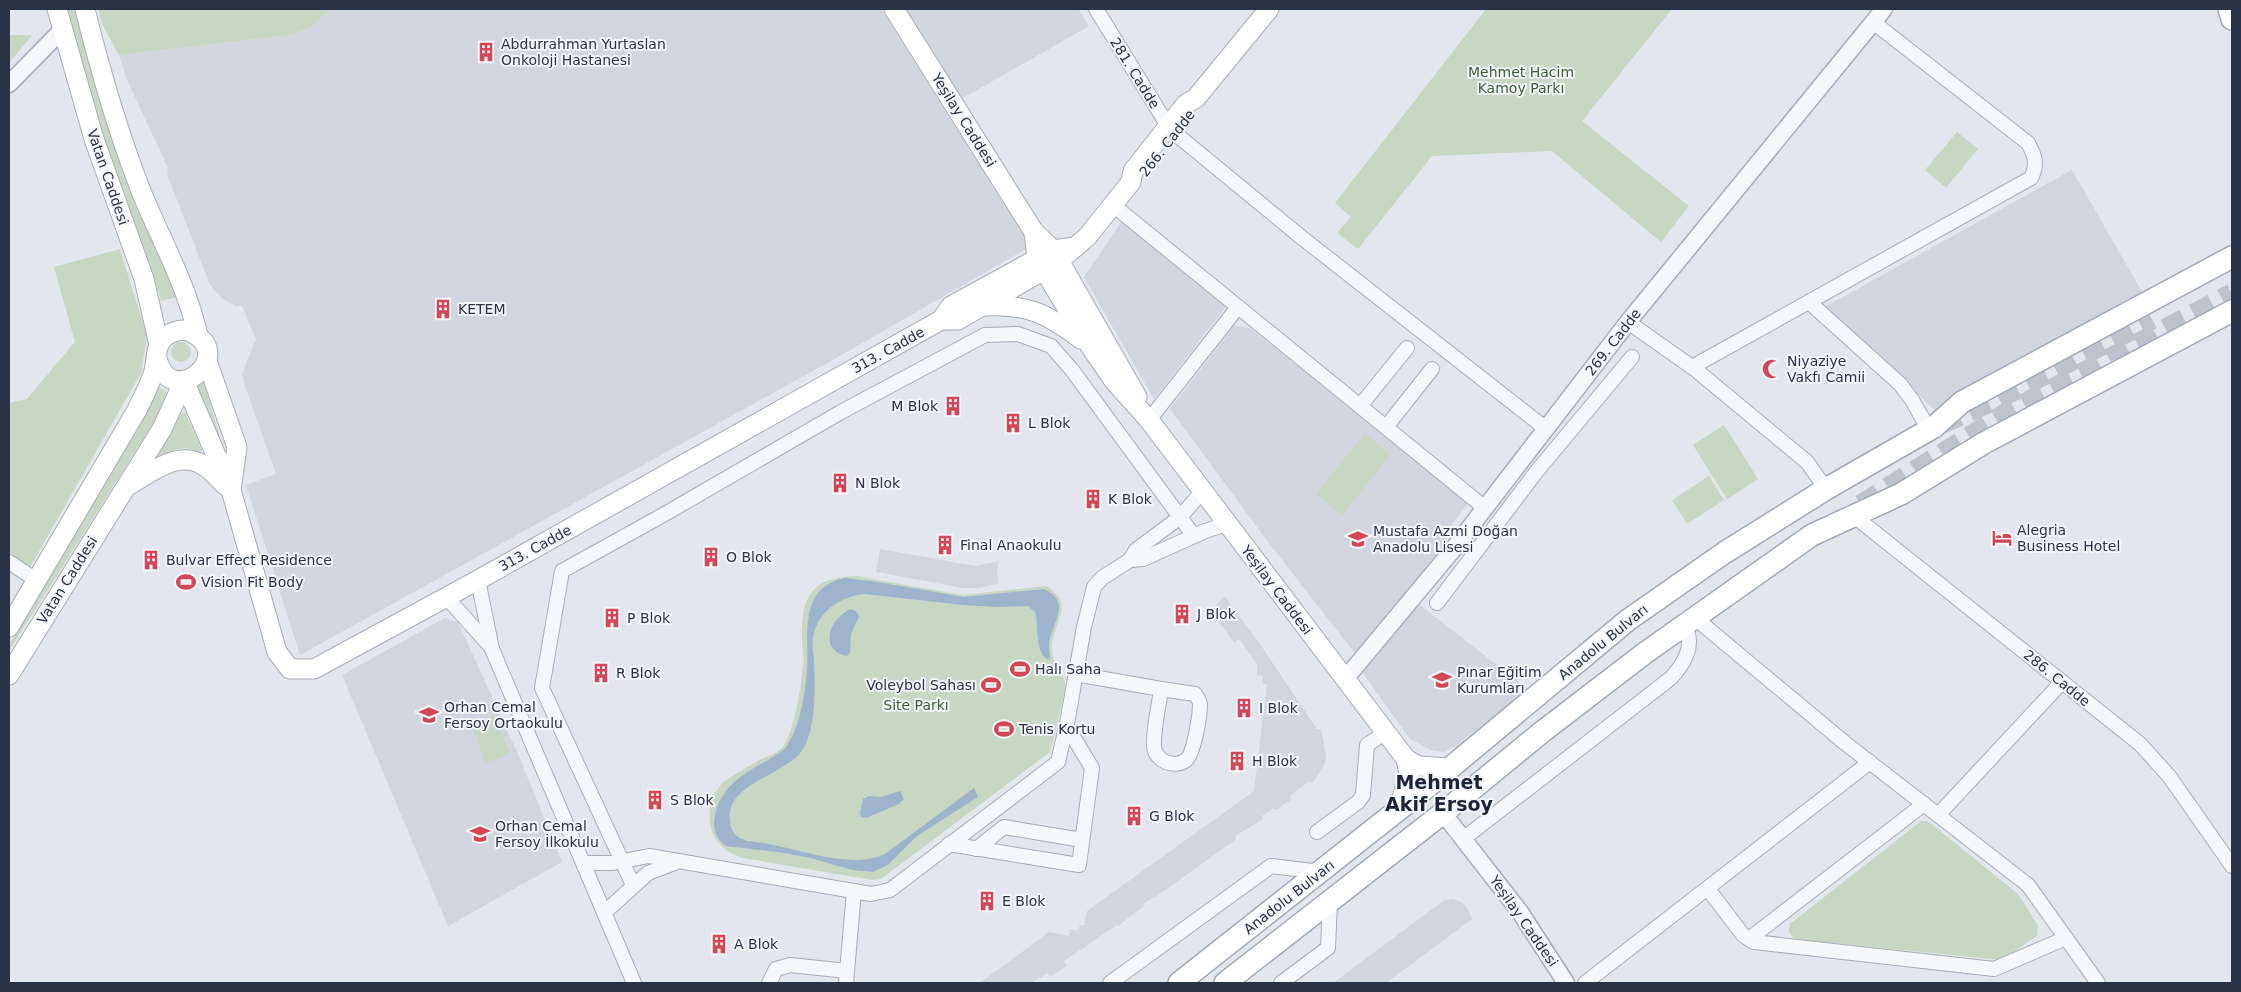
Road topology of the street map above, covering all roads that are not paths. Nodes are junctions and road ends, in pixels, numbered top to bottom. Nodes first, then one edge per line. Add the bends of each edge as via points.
1 (57, 9) edge
2 (85, 9) edge
3 (894, 9) edge
4 (1096, 9) edge
5 (1269, 9) edge
6 (1884, 9) edge
7 (2228, 9) edge
8 (2232, 19) edge
9 (1873, 22) junction
10 (62, 29) junction
11 (9, 84) edge
12 (1173, 131) junction
13 (1112, 205) junction
14 (2232, 257) edge
15 (1048, 260) junction
16 (1809, 302) junction
17 (984, 306) junction
18 (1238, 307) junction
19 (2232, 312) edge
20 (940, 320) junction
21 (1628, 322) junction
22 (198, 336) junction
23 (1088, 344) junction
24 (1407, 348) dead end
25 (158, 351) junction
26 (1632, 357) dead end
27 (206, 361) junction
28 (1692, 367) junction
29 (1432, 369) dead end
30 (184, 380) junction
31 (1360, 406) junction
32 (1149, 420) junction
33 (1386, 427) junction
34 (1545, 428) junction
35 (1931, 428) junction
36 (1522, 459) junction
37 (1537, 471) junction
38 (124, 487) junction
39 (1826, 489) junction
40 (231, 490) junction
41 (1202, 492) junction
42 (1485, 508) junction
43 (1854, 516) junction
44 (1180, 518) junction
45 (1227, 524) junction
46 (1194, 536) junction
47 (1130, 560) junction
48 (9, 562) edge
49 (36, 580) junction
50 (478, 580) junction
51 (447, 598) junction
52 (1438, 603) dead end
53 (1689, 622) junction
54 (9, 627) edge
55 (492, 649) junction
56 (1076, 674) junction
57 (9, 675) edge
58 (1345, 679) junction
59 (2062, 682) junction
60 (1161, 689) junction
61 (1066, 725) junction
62 (1386, 732) junction
63 (1406, 759) junction
64 (1870, 762) junction
65 (1450, 768) junction
66 (1924, 804) junction
67 (1398, 811) junction
68 (1443, 813) junction
69 (1938, 815) junction
70 (1317, 832) dead end
71 (1463, 839) junction
72 (1082, 840) junction
73 (950, 844) junction
74 (976, 849) junction
75 (680, 861) junction
76 (622, 862) junction
77 (584, 863) junction
78 (2232, 866) edge
79 (1320, 872) junction
80 (633, 885) junction
81 (1708, 889) junction
82 (854, 891) junction
83 (1330, 902) junction
84 (605, 912) junction
85 (2066, 938) junction
86 (1749, 939) junction
87 (846, 977) edge
88 (634, 983) edge
89 (769, 983) edge
90 (1110, 983) edge
91 (1179, 983) edge
92 (1225, 983) edge
93 (1282, 983) edge
94 (1566, 983) edge
95 (1585, 983) edge
96 (2098, 983) edge

1 - 10 main road, Vatan Caddesi
2 - 22 main road, Vatan Caddesi via 97,60 130,158 192,312
3 - 15 main road, Yeşilay Caddesi via 1034,232
4 - 12 street, 281. Cadde
5 - 12 main road, 266. Cadde via 1196,98 1186,104
6 - 9 street, 269. Cadde
7 - 8 main road
9 - 16 street via 2028,143 2035,156 2036,169 2031,178
9 - 21 street, 269. Cadde
10 - 11 street
10 - 25 main road, Vatan Caddesi via 94,139 144,279
12 - 13 main road, 266. Cadde via 1142,179 1130,182
12 - 34 street, 281. Cadde via 1301,237
13 - 15 main road, 266. Cadde via 1087,237 1075,247
13 - 18 street
14 - 35 main road, Anadolu Bulvarı via 1962,402
15 - 17 main road, 313. Cadde
15 - 20 main road, 313. Cadde via 951,306
15 - 23 main road, Yeşilay Caddesi
15 - 32 main road, Yeşilay Caddesi via 1130,383
16 - 28 street
16 - 35 street via 1900,384
17 - 20 main road, 313. Cadde via 958,320
17 - 23 main road via 1006,304 1030,309 1050,317
18 - 31 street
18 - 32 street
19 - 43 main road, Anadolu Bulvarı via 1984,443 1901,494
20 - 50 main road, 313. Cadde
21 - 28 street
21 - 34 street, 269. Cadde
22 - 25 main road via 185,330 177,331 169,334
22 - 27 main road, Vatan Caddesi via 206,346
23 - 32 main road, Yeşilay Caddesi via 1114,382
24 - 31 street
25 - 30 main road, Vatan Caddesi via 164,373 176,380
25 - 49 main road, Vatan Caddesi via 149,385 137,410
26 - 37 street
27 - 30 main road, Vatan Caddesi via 198,375
27 - 40 main road, 313. Cadde via 237,448
28 - 39 street via 1807,462
29 - 33 street
30 - 38 main road, Vatan Caddesi via 162,429
30 - 40 main road, 313. Cadde
31 - 33 street
32 - 41 main road, Yeşilay Caddesi
33 - 42 street
34 - 36 street, 269. Cadde
35 - 39 main road, Anadolu Bulvarı
36 - 37 street
36 - 42 street, 269. Cadde
37 - 52 street
38 - 40 main road via 164,464 184,459 204,466
38 - 57 main road, Vatan Caddesi
39 - 65 main road, Anadolu Bulvarı via 1724,553 1628,620
40 - 51 main road, 313. Cadde via 277,652 290,669 314,669
41 - 44 street
41 - 45 main road, Yeşilay Caddesi
42 - 58 street, 269. Cadde
43 - 53 main road, Anadolu Bulvarı via 1812,535
43 - 59 street, 286. Cadde
44 - 46 street
44 - 47 street via 1136,550
44 - 76 street via 1051,346 1018,334 985,335 841,412 562,571 542,688
45 - 46 street
45 - 58 main road, Yeşilay Caddesi
46 - 47 street via 1143,559
47 - 56 street via 1094,587
48 - 49 street
49 - 54 main road, Vatan Caddesi
50 - 51 main road, 313. Cadde
50 - 55 street
51 - 55 street
53 - 64 street
53 - 68 main road, Anadolu Bulvarı via 1542,732
53 - 71 street via 1689,648 1671,678
55 - 77 street
56 - 60 street
56 - 61 street
58 - 62 main road, Yeşilay Caddesi
59 - 69 street
59 - 78 street, 286. Cadde via 2140,744 2169,776
60 - 60 street via 1154,746 1163,762 1176,764 1186,760 1192,752 1200,703 1195,694
61 - 72 street via 1092,768
61 - 73 street via 1058,762
62 - 63 main road, Yeşilay Caddesi
62 - 70 street via 1367,745 1363,795
63 - 65 main road via 1419,766
63 - 67 main road via 1408,774
64 - 66 street
64 - 81 street
65 - 67 main road, Anadolu Bulvarı
66 - 69 street
66 - 86 street
67 - 79 main road, Anadolu Bulvarı
68 - 71 street, Yeşilay Caddesi
68 - 83 main road, Anadolu Bulvarı
69 - 85 street via 2028,885
71 - 94 street, Yeşilay Caddesi via 1520,912
72 - 74 street via 1004,827
72 - 74 street via 1079,865
73 - 74 street
73 - 82 street via 890,890 871,894
75 - 76 street via 649,856
75 - 80 street via 648,873
75 - 82 street
76 - 77 street
76 - 80 street
77 - 84 street
79 - 90 street via 1271,866
79 - 91 main road, Anadolu Bulvarı
80 - 84 street
81 - 86 street
81 - 95 street
82 - 87 street
83 - 92 main road, Anadolu Bulvarı
83 - 93 street via 1328,948
84 - 88 street
85 - 86 street via 1994,968
85 - 96 street
87 - 89 street via 790,965 776,969

